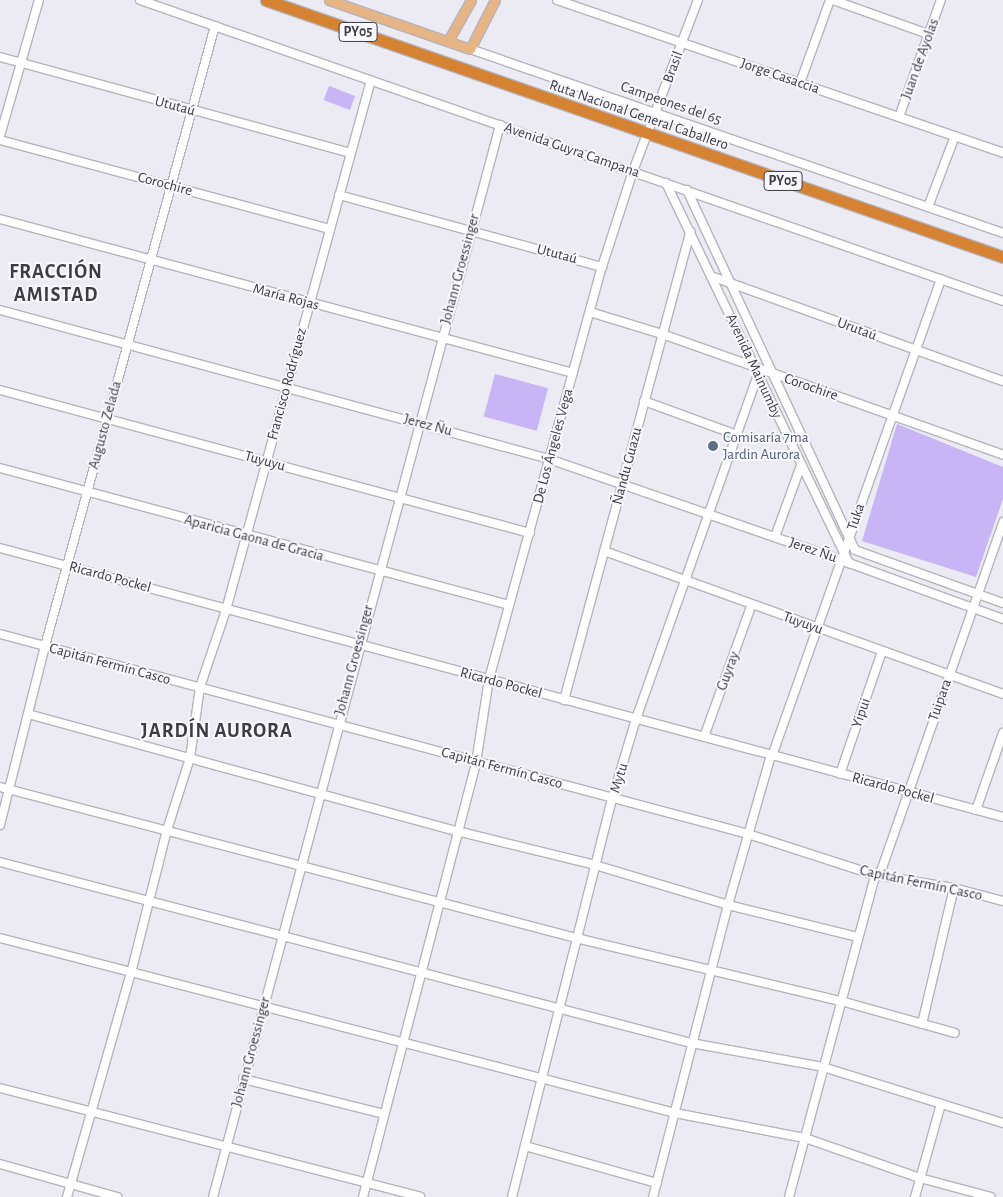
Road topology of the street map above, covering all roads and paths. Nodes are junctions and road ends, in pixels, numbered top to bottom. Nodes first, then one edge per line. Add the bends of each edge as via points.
1 (38, 0) edge
2 (140, 0) edge
3 (266, 0) edge
4 (330, 0) edge
5 (471, 0) edge
6 (495, 0) edge
7 (557, 0) edge
8 (698, 0) edge
9 (831, 0) edge
10 (941, 0) edge
11 (215, 26) junction
12 (928, 34) junction
13 (448, 41) junction
14 (682, 42) junction
15 (470, 48) junction
16 (0, 57) edge
17 (20, 63) junction
18 (371, 80) junction
19 (800, 83) junction
20 (190, 110) junction
21 (656, 113) junction
22 (899, 117) junction
23 (500, 125) junction
24 (647, 133) junction
25 (0, 136) edge
26 (955, 136) junction
27 (0, 140) edge
28 (350, 153) junction
29 (1003, 153) edge
30 (633, 171) junction
31 (666, 183) junction
32 (170, 185) junction
33 (687, 190) junction
34 (339, 195) junction
35 (928, 207) junction
36 (0, 219) edge
37 (329, 229) junction
38 (470, 230) junction
39 (690, 232) junction
40 (1003, 233) edge
41 (1003, 256) edge
42 (150, 260) junction
43 (602, 267) junction
44 (711, 276) junction
45 (941, 279) junction
46 (731, 283) junction
47 (1003, 301) edge
48 (309, 303) junction
49 (0, 310) edge
50 (590, 312) junction
51 (662, 334) junction
52 (441, 340) junction
53 (128, 345) junction
54 (914, 349) junction
55 (757, 370) junction
56 (573, 373) junction
57 (774, 374) junction
58 (1003, 381) edge
59 (286, 388) junction
60 (0, 390) edge
61 (644, 401) junction
62 (892, 415) junction
63 (106, 418) junction
64 (419, 423) junction
65 (737, 435) junction
66 (1003, 455) edge
67 (549, 460) junction
68 (266, 462) junction
69 (802, 465) junction
70 (0, 468) edge
71 (622, 483) junction
72 (87, 492) junction
73 (399, 496) junction
74 (708, 514) junction
75 (1003, 522) edge
76 (530, 533) junction
77 (245, 536) junction
78 (775, 537) junction
79 (849, 537) junction
80 (0, 548) edge
81 (604, 552) junction
82 (844, 559) junction
83 (67, 566) junction
84 (378, 572) junction
85 (685, 581) junction
86 (977, 594) junction
87 (1003, 603) edge
88 (752, 604) junction
89 (510, 605) junction
90 (972, 608) junction
91 (226, 610) junction
92 (1003, 619) edge
93 (817, 627) junction
94 (0, 634) edge
95 (358, 645) junction
96 (45, 646) junction
97 (882, 652) junction
98 (949, 676) junction
99 (489, 679) junction
100 (200, 687) junction
101 (1003, 694) edge
102 (564, 700) junction
103 (28, 714) junction
104 (636, 719) junction
105 (338, 723) junction
106 (1003, 733) edge
107 (704, 737) junction
108 (772, 756) junction
109 (190, 758) junction
110 (476, 762) junction
111 (840, 774) junction
112 (0, 787) edge
113 (9, 789) junction
114 (908, 792) junction
115 (319, 793) junction
116 (613, 796) junction
117 (976, 810) junction
118 (1003, 817) edge
119 (0, 825) edge
120 (167, 830) junction
121 (457, 831) junction
122 (748, 834) junction
123 (0, 862) edge
124 (300, 864) junction
125 (595, 865) junction
126 (876, 875) junction
127 (954, 888) junction
128 (440, 901) junction
129 (1003, 901) edge
130 (150, 903) junction
131 (728, 905) junction
132 (281, 936) junction
133 (856, 937) junction
134 (0, 938) edge
135 (576, 938) junction
136 (712, 970) junction
137 (422, 972) junction
138 (131, 973) junction
139 (842, 1001) junction
140 (262, 1006) junction
141 (562, 1007) junction
142 (922, 1024) junction
143 (955, 1033) dead end
144 (404, 1042) junction
145 (691, 1042) junction
146 (823, 1067) junction
147 (542, 1078) junction
148 (243, 1079) junction
149 (0, 1088) edge
150 (941, 1104) junction
151 (92, 1112) junction
152 (675, 1113) junction
153 (384, 1114) junction
154 (1003, 1123) edge
155 (805, 1138) junction
156 (226, 1146) junction
157 (525, 1146) junction
158 (0, 1164) edge
159 (920, 1178) junction
160 (657, 1183) junction
161 (367, 1184) junction
162 (70, 1185) junction
163 (68, 1197) edge
164 (117, 1197) edge
165 (213, 1197) edge
166 (363, 1197) edge
167 (420, 1197) edge
168 (512, 1197) edge
169 (653, 1197) edge
170 (789, 1197) edge
171 (914, 1197) edge
172 (991, 1197) edge

1 - 17 street
2 - 11 street, Avenida Guyra Campana
3 - 24 highway, Ruta Nacional General Caballero / PY05
4 - 13 main road, Campeones del 65
5 - 13 main road
6 - 15 main road
7 - 14 street, Jorge Casaccia
8 - 14 street, Brasil
9 - 12 street
9 - 19 street
10 - 12 street, Juan de Ayolas
11 - 18 street, Avenida Guyra Campana
11 - 20 street, Augusto Zelada
12 - 22 street, Juan de Ayolas
13 - 15 main road, Campeones del 65
14 - 19 street, Jorge Casaccia
14 - 21 street, Brasil
15 - 21 street, Campeones del 65
16 - 17 street, Ututaú
17 - 20 street, Ututaú
17 - 25 street
18 - 23 street, Avenida Guyra Campana
18 - 28 street, Francisco Rodríguez
19 - 22 street, Jorge Casaccia
20 - 28 street, Ututaú
20 - 32 street, Augusto Zelada
21 - 24 street, Brasil
21 - 35 street, Campeones del 65
22 - 26 street, Jorge Casaccia
23 - 30 street, Avenida Guyra Campana
23 - 38 street, Johann Groessinger
24 - 30 street, De Los Ángeles Vega
24 - 41 highway, Ruta Nacional General Caballero / PY05
26 - 29 street, Jorge Casaccia
26 - 35 street
27 - 32 street, Corochire
28 - 34 street, Francisco Rodríguez
30 - 31 street, Avenida Guyra Campana
30 - 43 street, De Los Ángeles Vega
31 - 33 street, Avenida Guyra Campana
31 - 39 street, Avenida Mainumby
32 - 37 street, Corochire
32 - 42 street, Augusto Zelada
33 - 45 street, Avenida Guyra Campana
33 - 46 street, Avenida Mainumby
34 - 37 street, Francisco Rodríguez
34 - 38 street, Ututaú
35 - 40 street, Campeones del 65
36 - 42 street, María Rojas
37 - 48 street, Francisco Rodríguez
38 - 43 street, Ututaú
38 - 52 street, Johann Groessinger
39 - 44 street, Avenida Mainumby
39 - 51 street, Ñandu Guazu
42 - 48 street, María Rojas
42 - 53 street, Augusto Zelada
43 - 50 street, De Los Ángeles Vega
44 - 46 street, Urutaú
44 - 55 street, Avenida Mainumby
45 - 47 street, Avenida Guyra Campana
45 - 54 street, Tuka
46 - 54 street, Urutaú
46 - 57 street, Avenida Mainumby
48 - 52 street, María Rojas
48 - 59 street, Francisco Rodríguez
49 - 53 street, Jerez Ñu
50 - 51 street, Corochire
50 - 56 street, De Los Ángeles Vega
51 - 55 street, Corochire
51 - 61 street, Ñandu Guazu
52 - 56 street, María Rojas
52 - 64 street, Johann Groessinger
53 - 59 street, Jerez Ñu
53 - 63 street, Augusto Zelada
54 - 58 street, Urutaú
54 - 62 street, Tuka
55 - 57 street, Corochire
55 - 65 street, Mytu
55 - 69 street, Avenida Mainumby
56 - 67 street, De Los Ángeles Vega
57 - 62 street, Corochire
57 - 79 street, Avenida Mainumby
59 - 64 street, Jerez Ñu
59 - 68 street, Francisco Rodríguez
60 - 63 street, Tuyuyu
61 - 65 street
61 - 71 street, Ñandu Guazu
62 - 66 street, Corochire
62 - 79 street, Tuka
63 - 68 street, Tuyuyu
63 - 72 street, Augusto Zelada
64 - 67 street, Jerez Ñu
64 - 73 street, Johann Groessinger
65 - 74 street, Mytu
67 - 71 street, Jerez Ñu
67 - 76 street, De Los Ángeles Vega
68 - 73 street, Tuyuyu
68 - 77 street, Francisco Rodríguez
69 - 78 street
69 - 82 street, Avenida Mainumby
70 - 72 street, Aparicia Gaona de Gracia
71 - 74 street, Jerez Ñu
71 - 81 street, Ñandu Guazu
72 - 77 street, Aparicia Gaona de Gracia
72 - 83 street, Augusto Zelada
73 - 76 street, Tuyuyu
73 - 84 street, Johann Groessinger
74 - 78 street, Jerez Ñu
74 - 85 street, Mytu
75 - 86 street, Tuipara
76 - 89 street, De Los Ángeles Vega
77 - 84 street, Aparicia Gaona de Gracia
77 - 91 street, Francisco Rodríguez
78 - 82 street, Jerez Ñu
79 - 82 street, Tuka
79 - 86 street, Avenida Mainumby via 855,550
80 - 83 street, Ricardo Pockel
81 - 85 street, Tuyuyu
81 - 102 street, Ñandu Guazu
82 - 90 street
82 - 93 street, Tuka
83 - 91 street, Ricardo Pockel
83 - 96 street, Augusto Zelada
84 - 89 street, Aparicia Gaona de Gracia
84 - 95 street, Johann Groessinger
85 - 88 street, Tuyuyu
85 - 104 street, Mytu
86 - 87 street, Avenida Mainumby
86 - 90 street, Tuipara
88 - 93 street, Tuyuyu
88 - 107 street, Guyray
89 - 99 street, De Los Ángeles Vega
90 - 92 street
90 - 98 street, Tuipara
91 - 95 street, Ricardo Pockel
91 - 100 street, Francisco Rodríguez
93 - 97 street, Tuyuyu
93 - 108 street, Tuka
94 - 96 street, Capitán Fermín Casco
95 - 99 street, Ricardo Pockel
95 - 105 street, Johann Groessinger
96 - 100 street, Capitán Fermín Casco
96 - 103 street, Augusto Zelada
97 - 98 street, Tuyuyu
97 - 111 street, Yipui
98 - 101 street, Tuyuyu
98 - 114 street, Tuipara
99 - 102 street, Ricardo Pockel
99 - 110 street, De Los Ángeles Vega
100 - 105 street, Capitán Fermín Casco
100 - 109 street, Francisco Rodríguez
102 - 104 street, Ricardo Pockel
103 - 109 street
103 - 113 street, Augusto Zelada
104 - 107 street, Ricardo Pockel
104 - 116 street, Mytu
105 - 110 street, Capitán Fermín Casco
105 - 115 street, Johann Groessinger
106 - 117 street
107 - 108 street, Ricardo Pockel
108 - 111 street, Ricardo Pockel
108 - 122 street, Tuka
109 - 115 street
109 - 120 street, Francisco Rodríguez
110 - 116 street, Capitán Fermín Casco
110 - 121 street, De Los Ángeles Vega
111 - 114 street, Ricardo Pockel
112 - 113 street
113 - 119 street, Augusto Zelada
113 - 120 street
114 - 117 street, Ricardo Pockel
114 - 126 street, Tuipara via 881,871
115 - 121 street
115 - 124 street, Johann Groessinger
116 - 122 street, Capitán Fermín Casco
116 - 125 street, Mytu
117 - 118 street, Ricardo Pockel
120 - 124 street
120 - 130 street, Francisco Rodríguez
121 - 125 street
121 - 128 street, De Los Ángeles Vega
122 - 126 street, Capitán Fermín Casco
122 - 131 street, Tuka
123 - 130 street
124 - 128 street
124 - 132 street, Johann Groessinger
125 - 131 street
125 - 135 street, Mytu
126 - 127 street, Capitán Fermín Casco
126 - 133 street, Tuipara
127 - 129 street, Capitán Fermín Casco
127 - 142 street
128 - 135 street
128 - 137 street, De Los Ángeles Vega
130 - 132 street
130 - 138 street, Francisco Rodríguez
131 - 133 street
131 - 136 street, Tuka
132 - 137 street
132 - 140 street, Johann Groessinger
133 - 139 street, Tuipara
134 - 138 street
135 - 136 street
135 - 141 street, Mytu
136 - 139 street
136 - 145 street, Tuka
137 - 141 street
137 - 144 street, De Los Ángeles Vega
138 - 140 street
138 - 151 street, Francisco Rodríguez
139 - 142 street
139 - 146 street, Tuipara
140 - 144 street
140 - 148 street, Johann Groessinger
141 - 145 street
141 - 147 street, Mytu
142 - 143 street
144 - 147 street
144 - 153 street, De Los Ángeles Vega
145 - 146 street
145 - 152 street, Tuka
146 - 150 street
146 - 155 street, Tuipara
147 - 152 street
147 - 157 street, Mytu
148 - 153 street
148 - 156 street, Johann Groessinger
149 - 151 street
150 - 154 street
150 - 159 street
151 - 156 street
151 - 162 street, Francisco Rodríguez
152 - 155 street
152 - 160 street, Tuka
153 - 161 street, De Los Ángeles Vega
155 - 159 street
155 - 170 street, Tuipara
156 - 161 street
156 - 165 street, Johann Groessinger
157 - 160 street
157 - 168 street, Mytu
158 - 162 street
159 - 171 street
159 - 172 street
160 - 169 street, Tuka
161 - 166 street, De Los Ángeles Vega
161 - 167 street
162 - 163 street, Francisco Rodríguez
162 - 164 street

